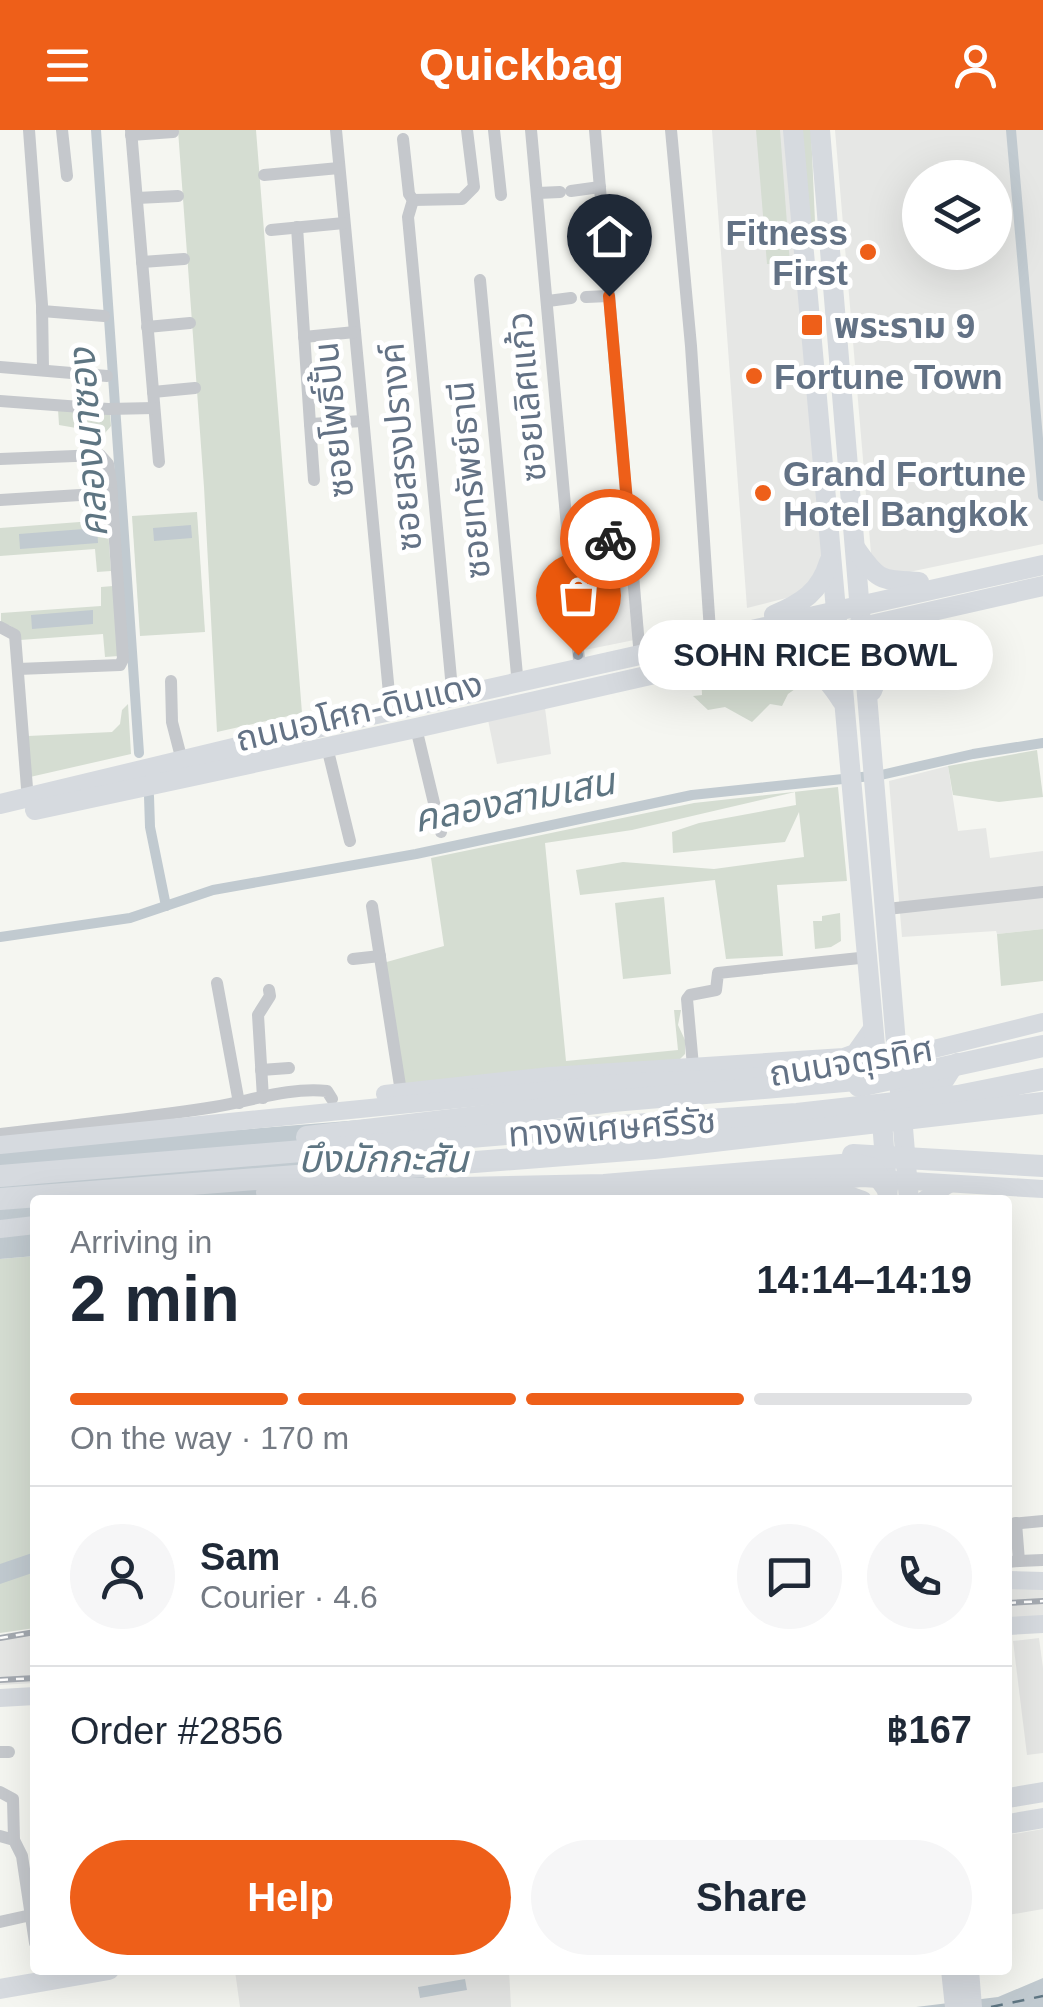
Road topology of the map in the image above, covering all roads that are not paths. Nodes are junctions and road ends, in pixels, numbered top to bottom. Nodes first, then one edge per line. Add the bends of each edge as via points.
1 (29, 130) edge
2 (62, 130) edge
3 (336, 130) edge
4 (467, 130) edge
5 (494, 130) edge
6 (531, 130) edge
7 (595, 130) edge
8 (672, 130) edge
9 (794, 130) edge
10 (820, 130) edge
11 (173, 132) dead end
12 (131, 133) edge
13 (403, 139) dead end
14 (338, 168) junction
15 (264, 174) dead end
16 (66, 176) dead end
17 (600, 188) junction
18 (538, 193) junction
19 (501, 195) dead end
20 (178, 196) dead end
21 (136, 198) junction
22 (413, 200) junction
23 (344, 223) junction
24 (297, 226) junction
25 (270, 230) dead end
26 (184, 259) dead end
27 (142, 262) junction
28 (480, 280) dead end
29 (609, 296) junction
30 (586, 297) dead end
31 (570, 298) dead end
32 (548, 301) junction
33 (42, 312) junction
34 (104, 316) dead end
35 (834, 316) junction
36 (809, 320) junction
37 (190, 323) dead end
38 (147, 327) junction
39 (355, 332) junction
40 (304, 336) junction
41 (0, 367) edge
42 (43, 370) junction
43 (107, 376) dead end
44 (195, 388) dead end
45 (153, 392) junction
46 (0, 401) edge
47 (154, 408) junction
48 (364, 421) junction
49 (310, 424) junction
50 (0, 459) edge
51 (160, 462) dead end
52 (314, 480) dead end
53 (112, 492) junction
54 (0, 500) edge
55 (630, 536) junction
56 (568, 544) junction
57 (853, 544) junction
58 (831, 545) junction
59 (1040, 560) edge
60 (919, 582) junction
61 (1039, 584) edge
62 (859, 597) junction
63 (957, 605) junction
64 (767, 618) junction
65 (830, 619) junction
66 (0, 627) edge
67 (862, 627) junction
68 (710, 631) junction
69 (639, 646) junction
70 (762, 650) junction
71 (604, 655) junction
72 (579, 660) junction
73 (18, 669) junction
74 (540, 670) junction
75 (517, 674) junction
76 (170, 681) dead end
77 (610, 684) junction
78 (452, 689) junction
79 (545, 698) junction
80 (869, 698) junction
81 (390, 704) junction
82 (846, 707) junction
83 (416, 728) junction
84 (327, 747) junction
85 (180, 752) junction
86 (27, 788) junction
87 (0, 794) edge
88 (101, 796) junction
89 (0, 804) edge
90 (0, 818) edge
91 (441, 832) dead end
92 (350, 841) dead end
93 (1043, 892) edge
94 (372, 906) dead end
95 (887, 909) junction
96 (380, 956) junction
97 (868, 957) junction
98 (353, 959) dead end
99 (217, 983) dead end
100 (269, 990) dead end
101 (1043, 1023) edge
102 (874, 1026) junction
103 (1043, 1046) edge
104 (692, 1066) junction
105 (289, 1068) dead end
106 (888, 1069) junction
107 (262, 1070) junction
108 (1043, 1081) edge
109 (943, 1084) junction
110 (401, 1092) junction
111 (263, 1098) junction
112 (332, 1100) junction
113 (239, 1103) junction
114 (1043, 1103) edge
115 (217, 1122) junction
116 (658, 1122) junction
117 (0, 1134) edge
118 (0, 1144) edge
119 (654, 1148) junction
120 (906, 1156) junction
121 (141, 1164) junction
122 (1043, 1166) edge
123 (968, 1175) junction
124 (0, 1176) edge
125 (1043, 1179) edge
126 (1043, 1188) edge
127 (82, 1193) junction
128 (888, 1194) edge
129 (55, 1195) edge
130 (665, 1195) edge
131 (909, 1195) edge
132 (933, 1195) edge
133 (30, 1197) edge
134 (0, 1199) edge
135 (30, 1226) edge
136 (0, 1229) edge
137 (1043, 1521) edge
138 (1012, 1523) edge
139 (1043, 1560) edge
140 (1013, 1562) edge
141 (1012, 1580) edge
142 (1043, 1581) edge
143 (1043, 1624) edge
144 (1012, 1626) edge
145 (30, 1696) edge
146 (0, 1698) edge
147 (0, 1792) edge
148 (1043, 1792) edge
149 (1012, 1797) edge
150 (1043, 1804) edge
151 (1012, 1810) edge
152 (1043, 1818) edge
153 (1012, 1823) edge
154 (7, 1838) edge
155 (30, 1908) edge
156 (30, 1915) edge
157 (0, 1922) edge
158 (951, 1975) edge
159 (969, 1975) edge
160 (40, 1976) edge
161 (0, 1989) edge
162 (954, 2007) edge
163 (972, 2007) edge

1 - 33 street
2 - 16 street
3 - 14 street, ซอยโพธิ์ปั้น
4 - 22 street via 471,193 462,200
5 - 19 street
6 - 18 street, ซอยเลิศแก้ว
7 - 17 street
8 - 68 street
9 - 36 main road
10 - 35 main road
11 - 12 street
12 - 21 street
13 - 22 street, ซอยสรงปรางค์
14 - 15 street
14 - 23 street, ซอยโพธิ์ปั้น
17 - 18 street
17 - 29 street
18 - 32 street, ซอยเลิศแก้ว
20 - 21 street
21 - 27 street
22 - 78 street, ซอยสรงปรางค์ via 408,217
23 - 24 street
23 - 39 street, ซอยโพธิ์ปั้น
24 - 25 street
24 - 40 street
26 - 27 street
27 - 38 street
28 - 75 street, ซอยทรัพย์ธานี
29 - 30 street
29 - 55 street
31 - 32 street
32 - 56 street, ซอยเลิศแก้ว
33 - 34 street
33 - 42 street
35 - 36 main road via 829,323
35 - 57 main road
36 - 58 main road
37 - 38 street
38 - 45 street
39 - 40 street
39 - 48 street, ซอยโพธิ์ปั้น
40 - 49 street
41 - 42 street
42 - 43 street
44 - 45 street
45 - 47 street
46 - 47 street
47 - 51 street
48 - 49 street
48 - 81 street, ซอยโพธิ์ปั้น
49 - 52 street
50 - 53 street via 100,456 108,464
53 - 54 street
53 - 73 street via 120,665
55 - 56 street
55 - 69 street
56 - 72 street, ซอยเลิศแก้ว
57 - 60 main road via 878,576
57 - 62 main road
58 - 64 main road via 824,578 810,596
58 - 65 main road
59 - 60 main road, ถนนอโศก-ดินแดง
59 - 65 main road
60 - 62 main road, ถนนอโศก-ดินแดง
61 - 63 main road
61 - 65 main road
62 - 65 main road, ถนนอโศก-ดินแดง
62 - 67 main road
63 - 67 main road, ถนนอโศก-ดินแดง
63 - 80 main road via 900,634 885,652
64 - 65 main road, ถนนอโศก-ดินแดง
64 - 68 main road, ถนนอโศก-ดินแดง
65 - 67 main road, ถนนอโศก-ดินแดง
65 - 70 main road, ถนนอโศก-ดินแดง
65 - 82 main road
65 - 88 main road, ถนนอโศก-ดินแดง via 194,768
65 - 89 main road, ถนนอโศก-ดินแดง via 382,713
66 - 73 street via 15,635
67 - 80 main road
68 - 69 main road, ถนนอโศก-ดินแดง
69 - 71 main road, ถนนอโศก-ดินแดง
70 - 77 main road, ถนนอโศก-ดินแดง
70 - 82 main road via 807,661
71 - 72 main road, ถนนอโศก-ดินแดง
71 - 77 main road
72 - 74 main road, ถนนอโศก-ดินแดง
73 - 86 street
74 - 75 main road, ถนนอโศก-ดินแดง
74 - 79 main road
75 - 78 main road, ถนนอโศก-ดินแดง
76 - 85 street
77 - 79 main road, ถนนอโศก-ดินแดง
78 - 81 main road, ถนนอโศก-ดินแดง
79 - 83 main road, ถนนอโศก-ดินแดง
80 - 95 main road
81 - 85 main road, ถนนอโศก-ดินแดง
82 - 97 main road
83 - 84 main road, ถนนอโศก-ดินแดง
83 - 91 street
84 - 88 main road, ถนนอโศก-ดินแดง
84 - 92 street
85 - 86 main road, ถนนอโศก-ดินแดง
86 - 87 main road, ถนนอโศก-ดินแดง
88 - 90 main road, ถนนอโศก-ดินแดง
93 - 95 street
94 - 96 street
95 - 106 main road
96 - 98 street
96 - 110 street
97 - 102 main road
97 - 104 street via 718,973 716,990 687,1000
99 - 113 street
100 - 107 street via 258,1015
101 - 109 main road, ถนนจตุรทิศ via 978,1044
101 - 115 main road, ถนนจตุรทิศ via 877,1063
102 - 104 main road via 856,1053 844,1057
102 - 106 main road
103 - 116 highway
104 - 110 main road
105 - 107 street
106 - 109 main road, ถนนจตุรทิศ via 915,1088
106 - 120 main road
106 - 121 highway via 856,1080 384,1126
106 - 128 main road
107 - 111 street
108 - 109 highway via 988,1076
108 - 116 highway, ทางพิเศษศรีรัช via 856,1108
110 - 112 main road
111 - 112 street via 306,1088 327,1091
111 - 113 street
112 - 115 main road
113 - 117 street
114 - 119 highway, ทางพิเศษศรีรัช
115 - 118 main road, ถนนจตุรทิศ
116 - 121 highway, ทางพิเศษศรีรัช
119 - 122 highway
119 - 127 highway, ทางพิเศษศรีรัช
120 - 123 main road via 938,1172
120 - 131 main road
121 - 124 highway, ทางพิเศษศรีรัช
123 - 125 main road
123 - 132 main road
126 - 130 main road via 862,1178
127 - 128 highway via 604,1185 853,1164 873,1169
127 - 129 highway, ทางพิเศษศรีรัช
133 - 134 highway, ทางพิเศษศรีรัช
135 - 136 main road
137 - 138 street
138 - 140 street
139 - 140 street
141 - 142 main road
143 - 144 main road
145 - 146 main road
147 - 154 street via 13,1799
148 - 149 main road
150 - 151 main road
152 - 153 main road
154 - 155 street via 22,1856
156 - 157 street
158 - 162 main road
159 - 163 main road
160 - 161 main road

